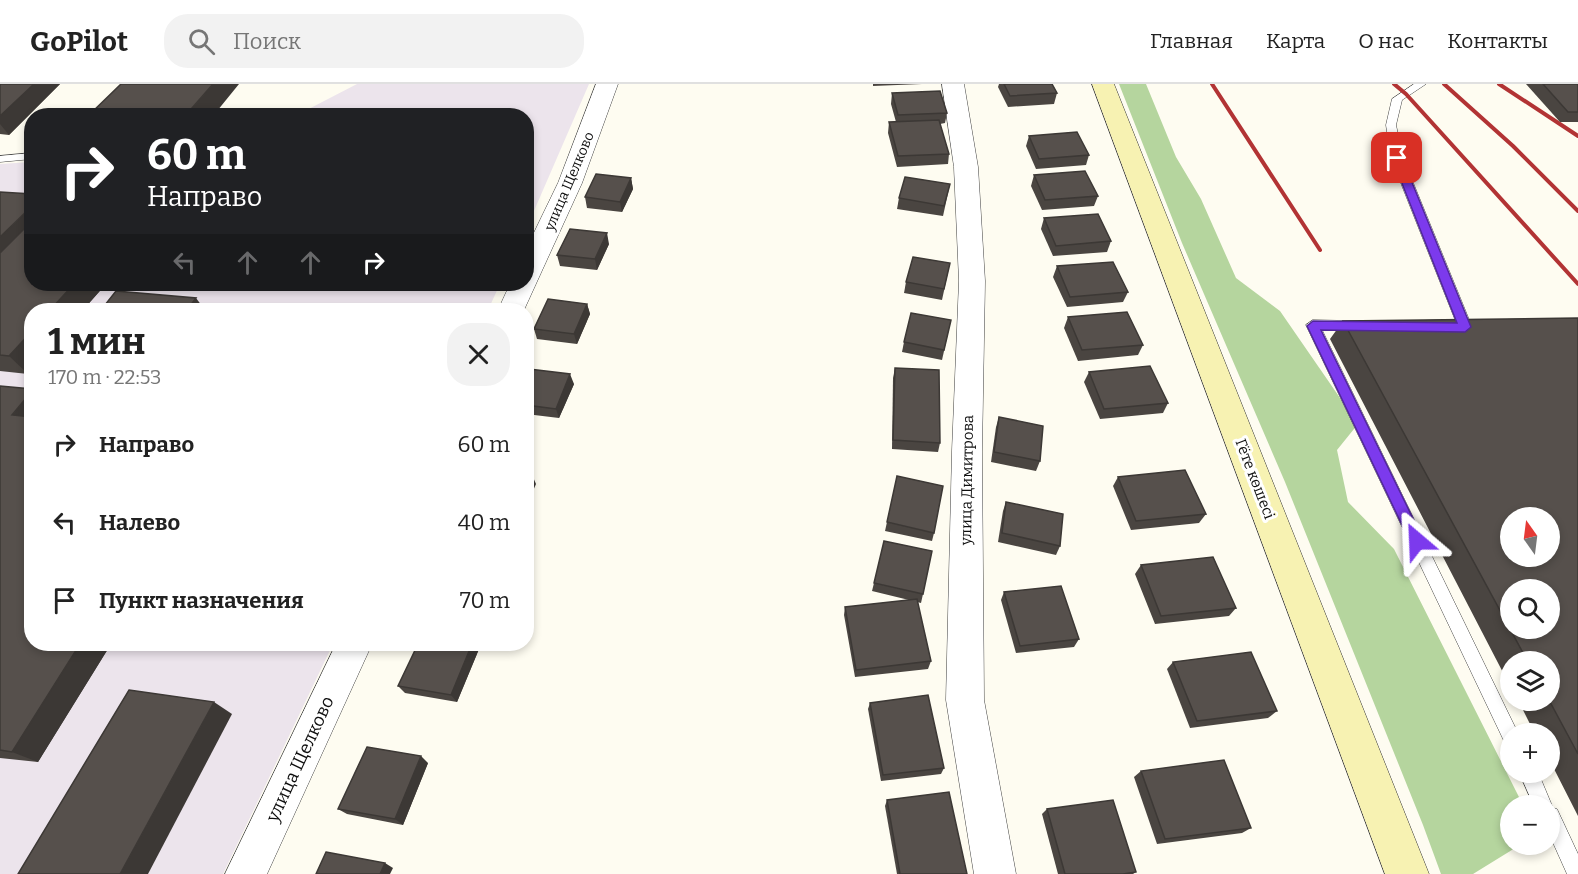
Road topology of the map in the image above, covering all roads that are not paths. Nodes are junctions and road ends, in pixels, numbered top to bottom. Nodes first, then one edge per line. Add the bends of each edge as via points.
1 (608, 84) edge
2 (953, 84) edge
3 (1103, 84) edge
4 (1420, 84) edge
5 (24, 157) edge
6 (0, 159) edge
7 (534, 260) edge
8 (1371, 326) edge
9 (1487, 326) edge
10 (351, 651) edge
11 (1504, 723) edge
12 (1560, 837) edge
13 (246, 874) edge
14 (995, 874) edge
15 (1407, 874) edge
16 (1577, 874) edge

1 - 7 street, улица Щелково via 570,183
2 - 14 street, улица Димитрова via 966,166 972,281 965,700
3 - 15 main road, Гёте көшесі
4 - 9 lane via 1397,99 1391,125 1397,158 1459,327
5 - 6 lane
8 - 11 lane via 1313,326
10 - 13 street, улица Щелково
12 - 16 lane

